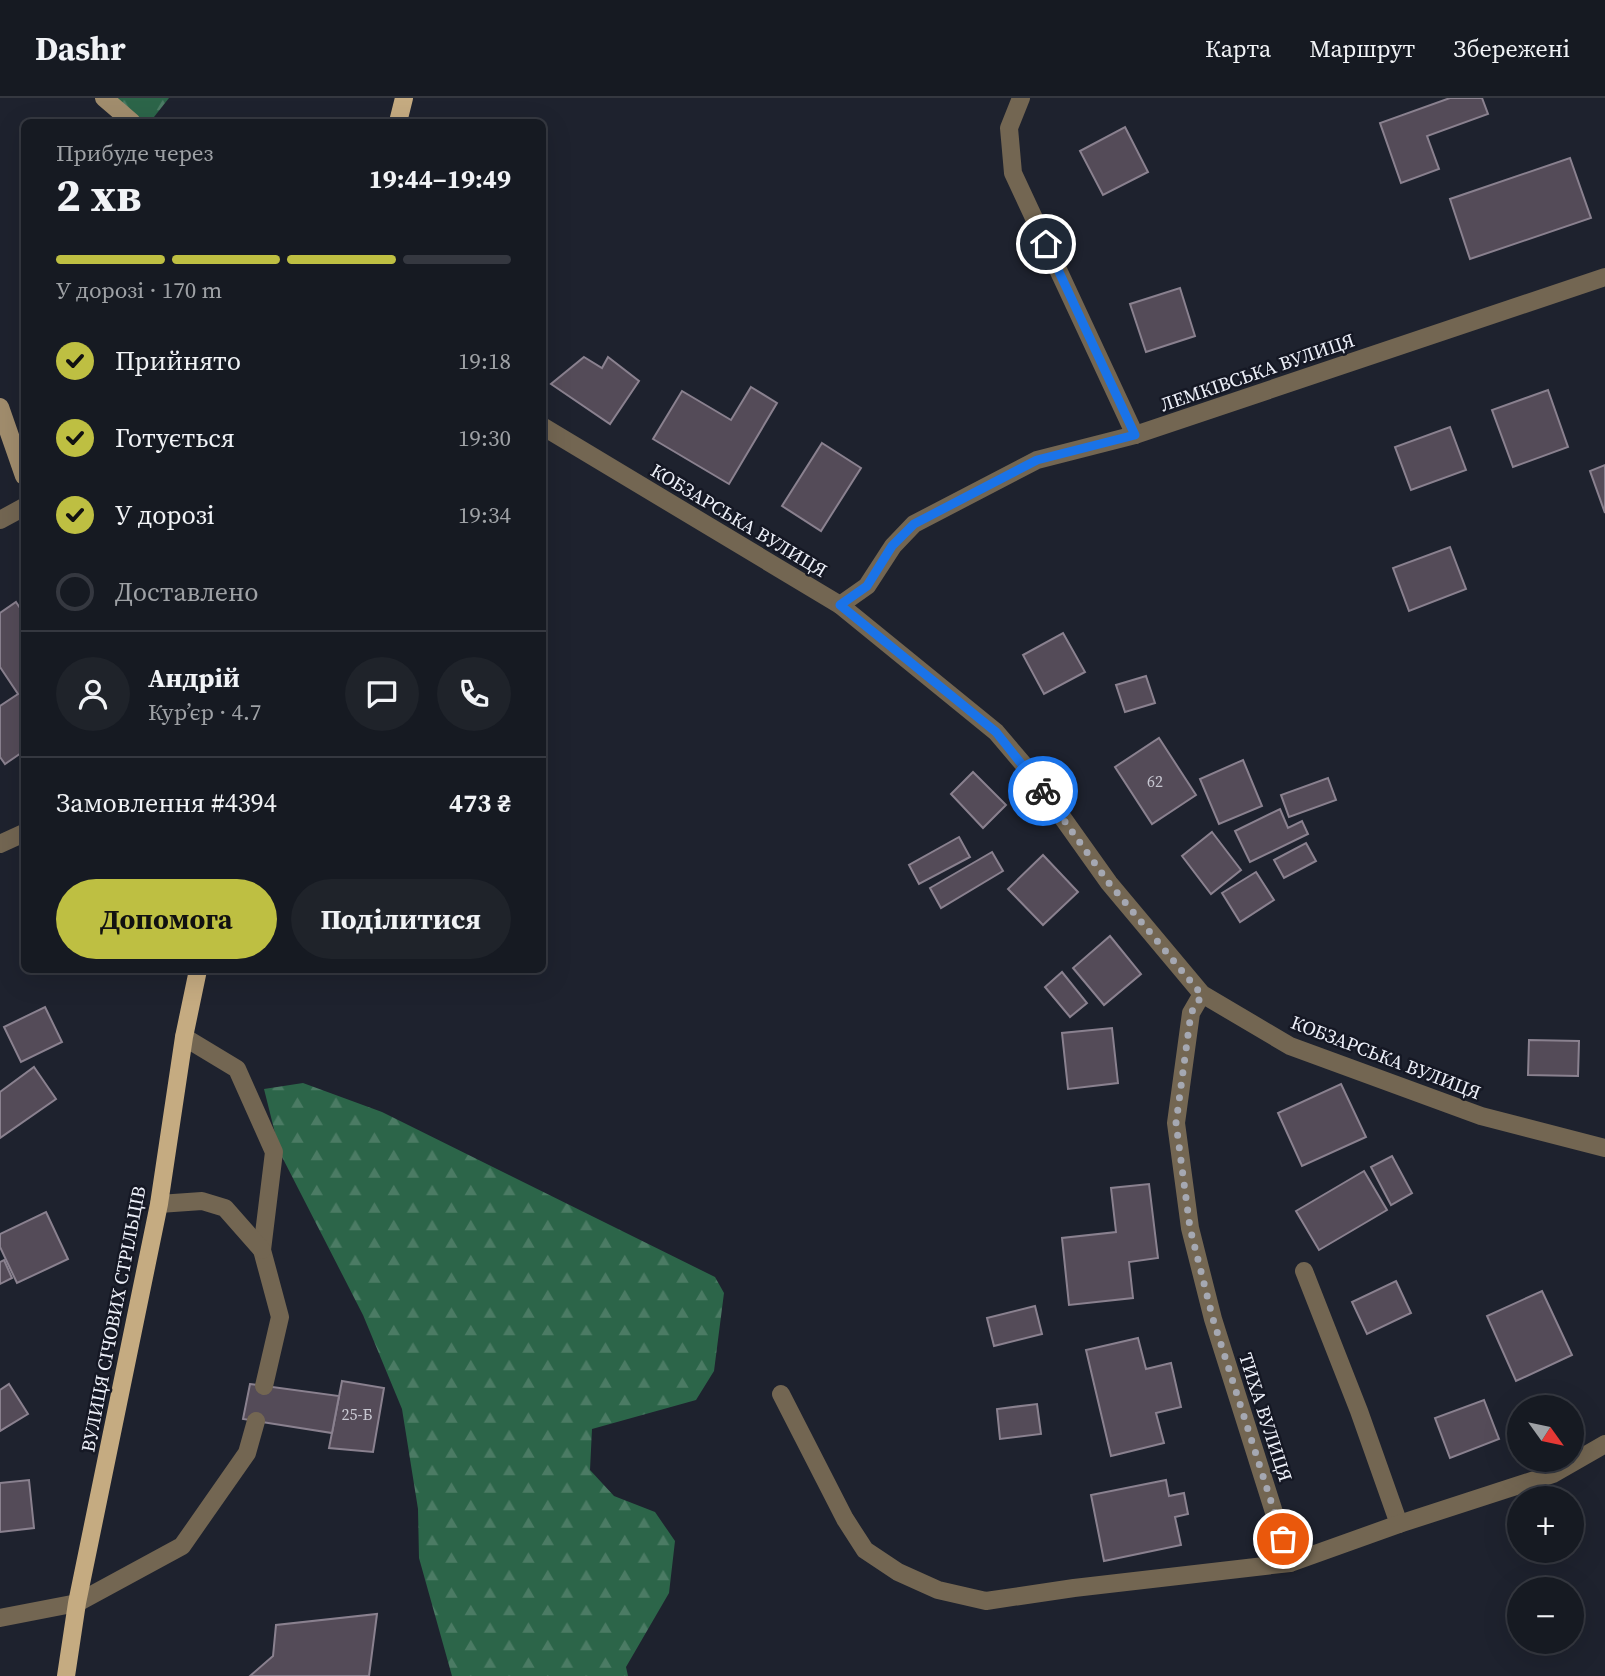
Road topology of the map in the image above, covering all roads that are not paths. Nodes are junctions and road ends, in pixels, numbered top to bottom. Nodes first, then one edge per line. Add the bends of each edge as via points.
1 (104, 98) edge
2 (404, 98) edge
3 (1021, 98) edge
4 (128, 119) edge
5 (399, 119) edge
6 (1605, 277) edge
7 (0, 407) edge
8 (546, 428) edge
9 (1135, 435) junction
10 (21, 467) edge
11 (21, 509) edge
12 (0, 520) edge
13 (840, 605) junction
14 (21, 834) edge
15 (0, 844) edge
16 (197, 973) edge
17 (1202, 995) junction
18 (184, 1037) junction
19 (1605, 1149) edge
20 (159, 1204) junction
21 (262, 1250) junction
22 (1304, 1271) dead end
23 (264, 1386) dead end
24 (781, 1394) dead end
25 (256, 1421) dead end
26 (1605, 1444) edge
27 (1399, 1524) junction
28 (1290, 1563) junction
29 (77, 1603) junction
30 (0, 1618) edge
31 (66, 1676) edge

1 - 4 main road
2 - 5 main road
3 - 9 street via 1009,128 1013,173
6 - 9 street, ЛЕМКІВСЬКА ВУЛИЦЯ
7 - 10 main road
8 - 13 street, КОБЗАРСЬКА ВУЛИЦЯ
9 - 13 street, ЛЕМКІВСЬКА ВУЛИЦЯ via 1037,460 914,524 892,546 867,586
11 - 12 street
13 - 17 street, КОБЗАРСЬКА ВУЛИЦЯ via 996,732 1109,883
14 - 15 street
16 - 18 main road, ВУЛИЦЯ СІЧОВИХ СТРІЛЬЦІВ
17 - 19 street, КОБЗАРСЬКА ВУЛИЦЯ via 1290,1046 1481,1116
17 - 28 street, ТИХА ВУЛИЦЯ via 1191,1013 1176,1123 1190,1228 1213,1319
18 - 20 main road, ВУЛИЦЯ СІЧОВИХ СТРІЛЬЦІВ
18 - 21 street via 237,1069 274,1152
20 - 21 street via 202,1201 225,1208
20 - 29 main road, ВУЛИЦЯ СІЧОВИХ СТРІЛЬЦІВ
21 - 23 street via 280,1317
22 - 27 street
24 - 28 street via 865,1550 938,1590 986,1601
25 - 29 street via 247,1453 183,1546
26 - 27 street via 1553,1474
27 - 28 street
29 - 30 street
29 - 31 main road, ВУЛИЦЯ СІЧОВИХ СТРІЛЬЦІВ

